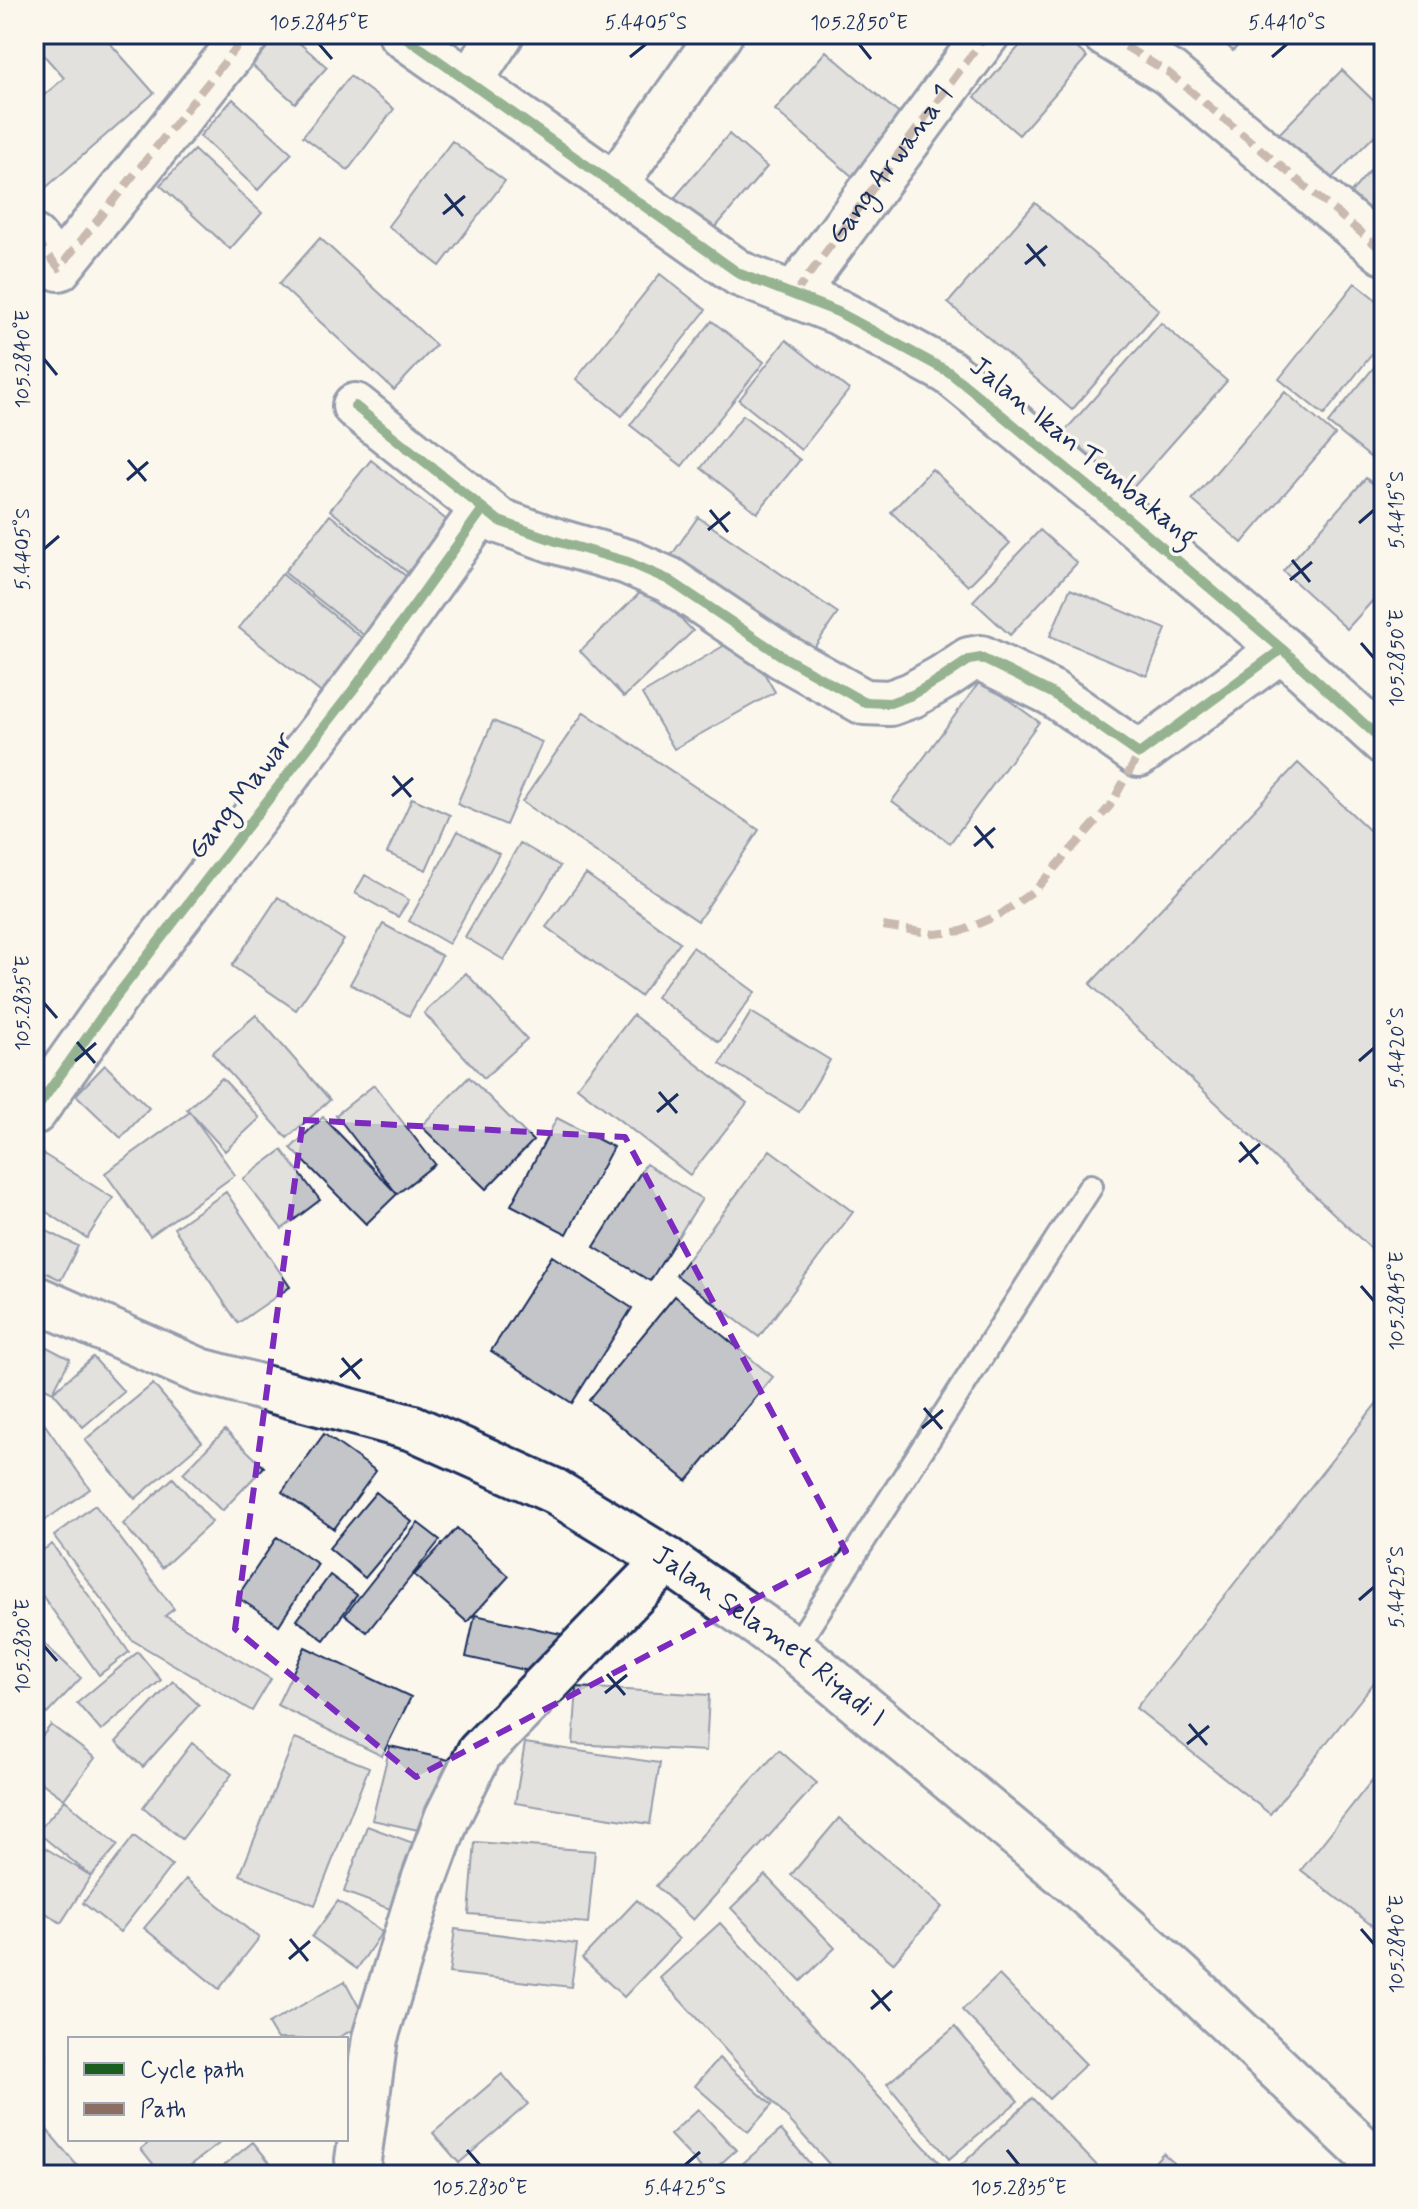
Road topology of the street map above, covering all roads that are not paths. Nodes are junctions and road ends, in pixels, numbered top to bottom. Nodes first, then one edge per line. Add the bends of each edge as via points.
1 (247, 34) edge
2 (401, 34) edge
3 (501, 34) edge
4 (720, 34) edge
5 (987, 34) edge
6 (1105, 34) edge
7 (470, 81) junction
8 (615, 184) junction
9 (34, 238) edge
10 (1384, 252) edge
11 (794, 295) junction
12 (355, 406) dead end
13 (483, 509) junction
14 (1282, 649) junction
15 (1384, 742) edge
16 (34, 1112) edge
17 (1091, 1186) dead end
18 (34, 1298) edge
19 (667, 1560) junction
20 (794, 1649) junction
21 (358, 2160) dead end
22 (1384, 2169) edge

1 - 9 street via 59,268
2 - 7 street, Jalan Ikan Tembakang
3 - 7 street
4 - 8 street
5 - 11 street, Gang Arwana 1
6 - 10 street via 1169,73
7 - 8 street, Jalan Ikan Tembakang
8 - 11 street, Jalan Ikan Tembakang via 740,274
11 - 14 street, Jalan Ikan Tembakang via 838,312 949,372
12 - 13 street
13 - 14 street via 517,529 628,562 669,580 782,656 864,702 901,699 981,658 1052,693 1139,754
13 - 16 street, Gang Mawar
14 - 15 street, Jalan Ikan Tembakang
17 - 20 lane
18 - 19 street, Jalan Selamet Riyadi I via 200,1371 413,1428 554,1491
19 - 20 street, Jalan Selamet Riyadi I
19 - 21 street via 479,1753 419,1894 375,2038
20 - 22 street, Jalan Selamet Riyadi I via 1075,1883

